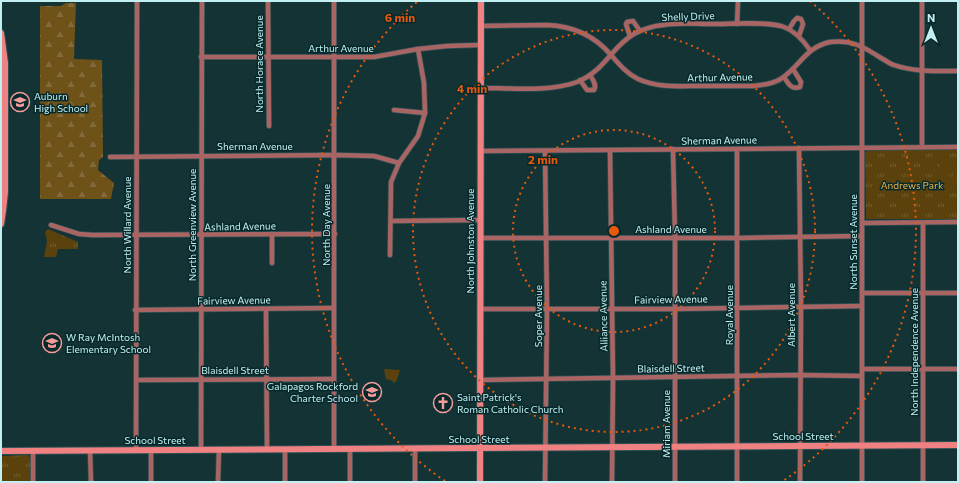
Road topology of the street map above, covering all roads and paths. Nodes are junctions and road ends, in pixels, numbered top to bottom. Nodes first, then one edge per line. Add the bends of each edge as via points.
1 (137, 1) edge
2 (202, 1) edge
3 (268, 1) edge
4 (334, 1) edge
5 (481, 1) edge
6 (738, 1) edge
7 (862, 1) edge
8 (922, 1) edge
9 (738, 24) junction
10 (480, 26) junction
11 (789, 29) junction
12 (640, 31) junction
13 (1, 33) edge
14 (630, 36) junction
15 (799, 36) junction
16 (480, 45) junction
17 (862, 46) junction
18 (418, 49) junction
19 (810, 50) junction
20 (611, 55) junction
21 (334, 56) junction
22 (201, 57) junction
23 (268, 57) junction
24 (793, 69) junction
25 (922, 71) junction
26 (958, 71) edge
27 (590, 75) junction
28 (784, 77) junction
29 (580, 80) junction
30 (480, 88) junction
31 (394, 110) dead end
32 (426, 113) junction
33 (269, 126) dead end
34 (922, 147) junction
35 (958, 147) edge
36 (799, 148) junction
37 (862, 148) junction
38 (673, 149) junction
39 (737, 149) junction
40 (610, 150) junction
41 (481, 151) junction
42 (545, 151) junction
43 (334, 155) junction
44 (202, 156) junction
45 (110, 157) dead end
46 (136, 157) junction
47 (399, 163) junction
48 (480, 220) junction
49 (391, 221) junction
50 (958, 222) edge
51 (862, 223) junction
52 (923, 223) junction
53 (1, 224) edge
54 (51, 225) dead end
55 (272, 234) junction
56 (335, 234) junction
57 (201, 235) junction
58 (136, 236) junction
59 (800, 236) junction
60 (862, 236) junction
61 (675, 237) junction
62 (480, 238) junction
63 (612, 238) junction
64 (738, 238) junction
65 (546, 239) junction
66 (390, 255) dead end
67 (272, 263) dead end
68 (862, 293) junction
69 (958, 293) edge
70 (922, 294) junction
71 (801, 306) junction
72 (862, 306) junction
73 (738, 307) junction
74 (334, 308) junction
75 (266, 309) junction
76 (480, 309) junction
77 (547, 309) junction
78 (612, 309) junction
79 (674, 309) junction
80 (135, 310) junction
81 (201, 310) junction
82 (958, 368) edge
83 (862, 369) junction
84 (923, 369) junction
85 (800, 375) junction
86 (737, 376) junction
87 (862, 376) junction
88 (675, 377) junction
89 (547, 378) junction
90 (613, 378) junction
91 (266, 379) junction
92 (334, 379) junction
93 (136, 380) junction
94 (201, 380) junction
95 (480, 380) junction
96 (924, 445) junction
97 (958, 445) edge
98 (801, 446) junction
99 (862, 446) junction
100 (675, 447) junction
101 (737, 447) junction
102 (480, 448) junction
103 (545, 448) junction
104 (612, 448) junction
105 (201, 449) junction
106 (334, 449) junction
107 (350, 449) junction
108 (416, 449) junction
109 (90, 450) junction
110 (136, 450) junction
111 (151, 450) junction
112 (219, 450) junction
113 (267, 450) junction
114 (285, 450) junction
115 (33, 451) junction
116 (1, 452) edge
117 (33, 482) edge
118 (91, 482) edge
119 (151, 482) edge
120 (218, 482) edge
121 (285, 482) edge
122 (350, 482) edge
123 (415, 482) edge
124 (480, 482) edge
125 (545, 482) edge
126 (612, 482) edge
127 (675, 482) edge
128 (737, 482) edge
129 (800, 482) edge
130 (862, 482) edge
131 (923, 482) edge

1 - 46 street, North Willard Avenue
2 - 22 street, North Greenview Avenue
3 - 23 street, North Horace Avenue
4 - 21 street, North Day Avenue
5 - 10 main road, North Johnston Avenue
6 - 9 street
7 - 17 street, North Sunset Avenue
8 - 25 street
9 - 11 street, Shelly Drive via 773,24
9 - 12 street, Shelly Drive via 665,24
10 - 16 main road, North Johnston Avenue
10 - 20 street, Arthur Avenue via 567,27 589,36
11 - 15 street, Shelly Drive
11 - 15 street via 794,21 801,19 803,24
12 - 14 street, Shelly Drive
12 - 14 street via 633,21 628,22 626,28
13 - 53 main road via 5,78 4,211
14 - 20 street, Shelly Drive
15 - 19 street, Shelly Drive
16 - 18 street, Arthur Avenue
16 - 30 main road, North Johnston Avenue
17 - 19 street, Arthur Avenue via 850,42 837,42
17 - 25 street, Arthur Avenue via 893,65
17 - 37 street, North Sunset Avenue
18 - 21 street, Arthur Avenue via 374,57
18 - 32 street
19 - 24 street, Arthur Avenue
20 - 27 street, Shelly Drive
20 - 28 street, Arthur Avenue via 628,73 639,80 658,86 759,86
21 - 23 street, Arthur Avenue
21 - 43 street, North Day Avenue
22 - 23 street, Arthur Avenue
22 - 44 street, North Greenview Avenue
23 - 33 street, North Horace Avenue
24 - 28 street, Arthur Avenue
24 - 28 street via 801,82 800,87 791,87
25 - 26 street, Arthur Avenue
25 - 34 street
27 - 29 street, Shelly Drive
27 - 29 street via 595,84 594,90 587,90
29 - 30 street, Shelly Drive via 553,88
30 - 41 main road, North Johnston Avenue
31 - 32 street
32 - 47 street via 418,136
34 - 35 street, Sherman Avenue
34 - 37 street, Sherman Avenue
36 - 37 street, Sherman Avenue
36 - 39 street, Sherman Avenue
36 - 59 street, Albert Avenue
37 - 51 street, North Sunset Avenue
38 - 39 street, Sherman Avenue
38 - 40 street, Sherman Avenue
38 - 61 street, Miriam Avenue
39 - 64 street, Royal Avenue
40 - 42 street, Sherman Avenue
40 - 63 street, Alliance Avenue
41 - 42 street, Sherman Avenue
41 - 48 main road, North Johnston Avenue
42 - 65 street, Soper Avenue
43 - 44 street, Sherman Avenue
43 - 47 street, Sherman Avenue via 374,156
43 - 56 street, North Day Avenue
44 - 46 street, Sherman Avenue
44 - 57 street, North Greenview Avenue
45 - 46 street, Sherman Avenue
46 - 58 street, North Willard Avenue
47 - 49 street via 391,182
48 - 49 street
48 - 62 main road, North Johnston Avenue
49 - 66 street
50 - 52 street
51 - 52 street
51 - 60 street, North Sunset Avenue
52 - 70 street, North Independence Avenue
54 - 58 street, Ashland Avenue via 79,234
55 - 56 street, Ashland Avenue
55 - 57 street, Ashland Avenue
55 - 67 street
56 - 74 street, North Day Avenue
57 - 58 street, Ashland Avenue
57 - 81 street, North Greenview Avenue
58 - 80 street, North Willard Avenue
59 - 60 street, Ashland Avenue
59 - 64 street, Ashland Avenue
59 - 71 street, Albert Avenue
60 - 68 street, North Sunset Avenue
61 - 63 street, Ashland Avenue
61 - 64 street, Ashland Avenue
61 - 79 street, Miriam Avenue
62 - 65 street, Ashland Avenue
62 - 76 main road, North Johnston Avenue
63 - 65 street, Ashland Avenue
63 - 78 street, Alliance Avenue
64 - 73 street, Royal Avenue
65 - 77 street, Soper Avenue
68 - 70 street
68 - 72 street, North Sunset Avenue
69 - 70 street
70 - 84 street, North Independence Avenue
71 - 72 street, Fairview Avenue
71 - 73 street, Fairview Avenue
71 - 85 street, Albert Avenue
72 - 83 street, North Sunset Avenue
73 - 79 street, Fairview Avenue
73 - 86 street, Royal Avenue
74 - 75 street, Fairview Avenue
74 - 92 street, North Day Avenue
75 - 81 street, Fairview Avenue
75 - 91 street
76 - 77 street, Fairview Avenue
76 - 95 main road, North Johnston Avenue
77 - 78 street, Fairview Avenue
77 - 89 street, Soper Avenue
78 - 79 street, Fairview Avenue
78 - 90 street, Alliance Avenue
79 - 88 street, Miriam Avenue
80 - 81 street, Fairview Avenue
80 - 93 street, North Willard Avenue
81 - 94 street, North Greenview Avenue
82 - 84 street
83 - 84 street
83 - 87 street, North Sunset Avenue
84 - 96 street, North Independence Avenue
85 - 86 street, Blaisdell Street
85 - 87 street, Blaisdell Street
85 - 98 street, Albert Avenue
86 - 88 street, Blaisdell Street
86 - 101 street, Royal Avenue
87 - 99 street, North Sunset Avenue
88 - 90 street, Blaisdell Street
88 - 100 street, Miriam Avenue
89 - 90 street, Blaisdell Street
89 - 95 street, Blaisdell Street
89 - 103 street, Soper Avenue
90 - 104 street, Alliance Avenue
91 - 92 street, Blaisdell Street
91 - 94 street, Blaisdell Street
91 - 113 street
92 - 106 street, North Day Avenue
93 - 94 street, Blaisdell Street
93 - 110 street, North Willard Avenue
94 - 105 street, North Greenview Avenue
95 - 102 main road, North Johnston Avenue
96 - 97 main road, School Street
96 - 99 main road, School Street
96 - 131 street, North Independence Avenue
98 - 99 main road, School Street
98 - 101 main road, School Street
98 - 129 street, Albert Avenue
99 - 130 street, North Sunset Avenue
100 - 101 main road, School Street
100 - 104 main road, School Street
100 - 127 street, Miriam Avenue
101 - 128 street, Royal Avenue
102 - 103 main road, School Street
102 - 108 main road, School Street
102 - 124 main road, North Johnston Avenue
103 - 104 main road, School Street
103 - 125 street, Soper Avenue
104 - 126 street, Alliance Avenue
105 - 111 main road, School Street
105 - 112 main road, School Street
106 - 107 main road, School Street
106 - 114 main road, School Street
107 - 108 main road, School Street
107 - 122 street
108 - 123 street
109 - 110 main road, School Street
109 - 115 main road, School Street
109 - 118 street
110 - 111 main road, School Street
111 - 119 street
112 - 113 main road, School Street
112 - 120 street
113 - 114 main road, School Street
114 - 121 street
115 - 116 main road, School Street
115 - 117 street

